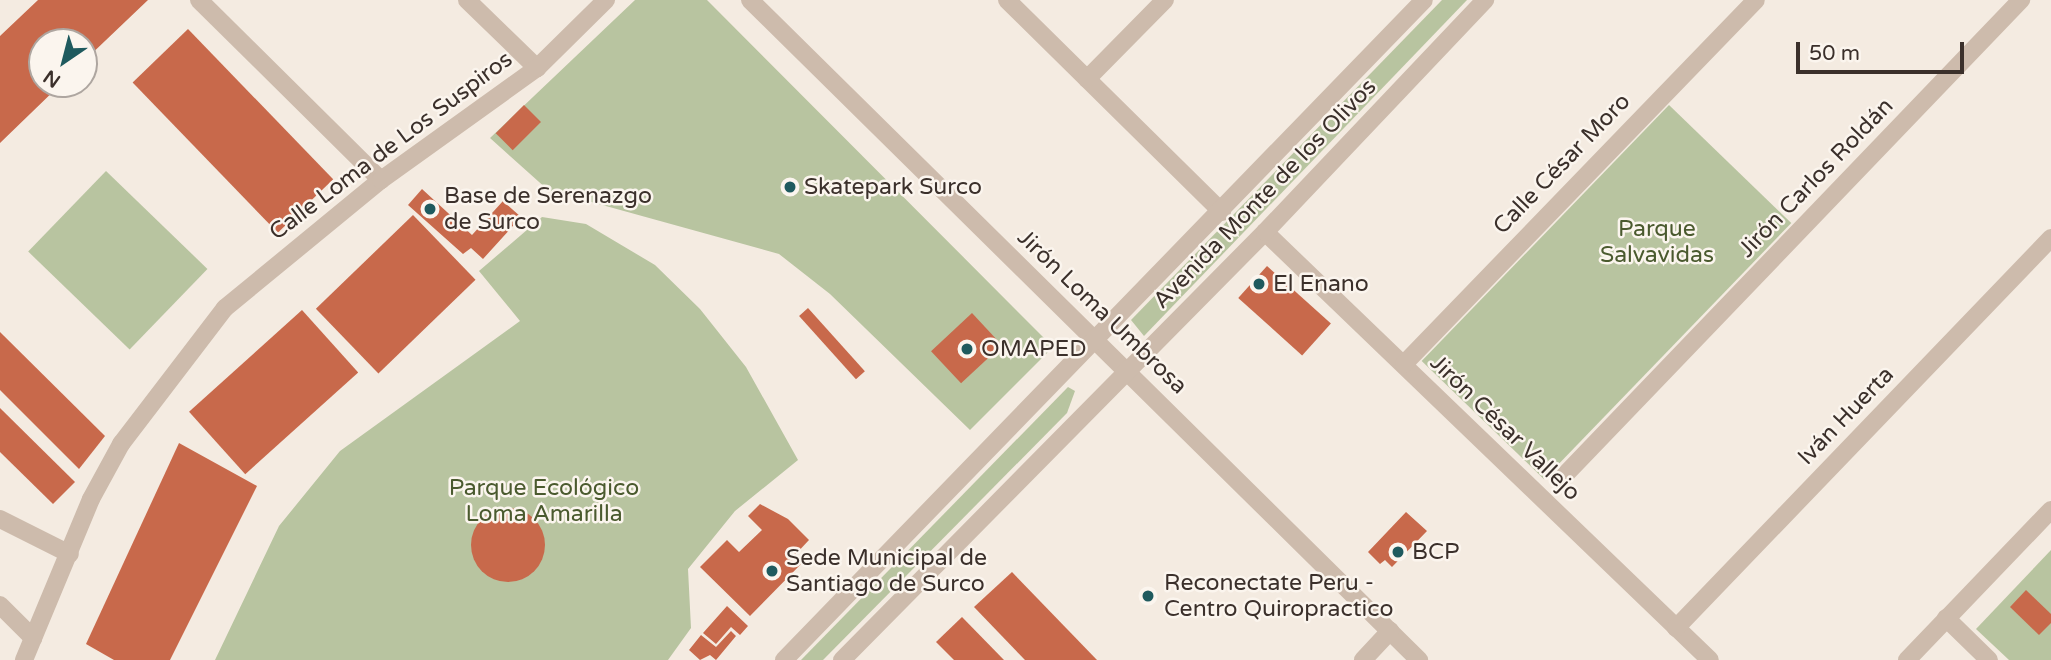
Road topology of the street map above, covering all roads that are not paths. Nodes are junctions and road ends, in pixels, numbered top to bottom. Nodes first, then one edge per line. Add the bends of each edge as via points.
1 (199, 0) edge
2 (467, 0) edge
3 (606, 0) edge
4 (750, 0) edge
5 (1007, 0) edge
6 (1165, 0) edge
7 (1424, 0) edge
8 (1485, 0) edge
9 (1756, 0) edge
10 (2021, 0) edge
11 (537, 68) junction
12 (1087, 79) junction
13 (381, 180) junction
14 (1222, 212) junction
15 (1265, 232) junction
16 (2051, 238) edge
17 (1094, 339) junction
18 (1404, 364) junction
19 (1127, 370) junction
20 (1560, 480) dead end
21 (2051, 509) edge
22 (0, 519) edge
23 (70, 554) junction
24 (0, 605) edge
25 (1946, 618) junction
26 (1675, 628) junction
27 (1390, 631) junction
28 (33, 638) junction
29 (847, 658) edge
30 (24, 660) edge
31 (785, 660) edge
32 (1363, 660) edge
33 (1419, 660) edge
34 (1710, 660) edge
35 (1906, 660) edge
36 (1989, 660) edge

1 - 13 street
2 - 11 street
3 - 11 street, Calle Loma de Los Suspiros
4 - 17 street, Jirón Loma Umbrosa
5 - 12 street
6 - 12 street
7 - 14 street, Avenida Monte de los Olivos
8 - 15 street, Avenida Monte de los Olivos
9 - 18 street, Calle César Moro
10 - 20 street, Jirón Carlos Roldán
11 - 13 street, Calle Loma de Los Suspiros
12 - 14 street
13 - 23 street, Calle Loma de Los Suspiros via 266,271 190,348 121,444 91,499
14 - 17 street, Avenida Monte de los Olivos
15 - 18 street, Jirón César Vallejo
15 - 19 street, Avenida Monte de los Olivos
16 - 26 street, Iván Huerta
17 - 19 street, Jirón Loma Umbrosa
17 - 31 street, Avenida Monte de los Olivos
18 - 26 street, Jirón César Vallejo
19 - 27 street, Jirón Loma Umbrosa
19 - 29 street, Avenida Monte de los Olivos
21 - 25 street
22 - 23 street
23 - 28 street, Calle Loma de Los Suspiros
24 - 28 street
25 - 35 street
25 - 36 street
26 - 34 street, Jirón César Vallejo
27 - 32 street
27 - 33 street, Jirón Loma Umbrosa
28 - 30 street, Calle Loma de Los Suspiros

